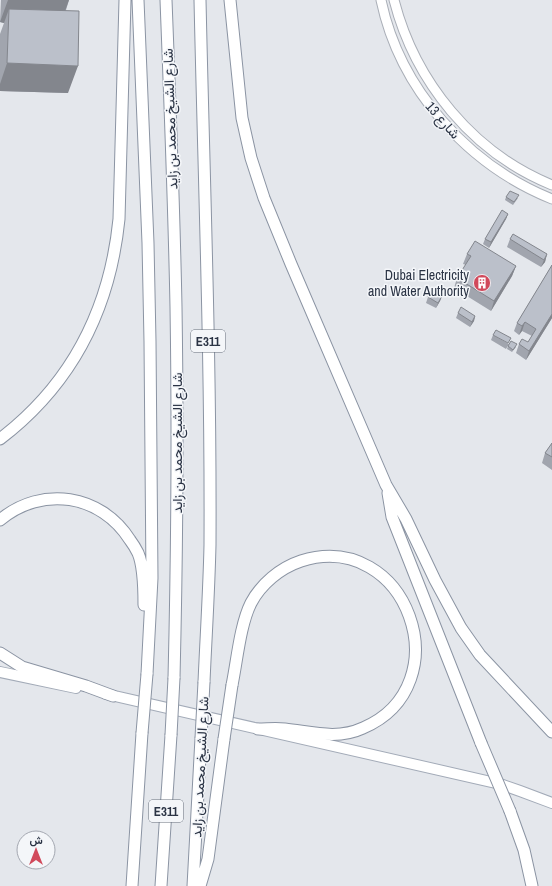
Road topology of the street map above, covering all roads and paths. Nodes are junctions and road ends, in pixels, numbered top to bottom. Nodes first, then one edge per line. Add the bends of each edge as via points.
1 (125, 0) edge
2 (138, 0) edge
3 (166, 0) edge
4 (200, 0) edge
5 (230, 0) edge
6 (381, 0) edge
7 (394, 0) edge
8 (552, 185) edge
9 (552, 199) edge
10 (0, 439) edge
11 (386, 485) junction
12 (0, 520) edge
13 (0, 653) edge
14 (148, 661) junction
15 (0, 672) edge
16 (113, 696) junction
17 (258, 729) junction
18 (552, 732) edge
19 (552, 803) edge
20 (132, 886) edge
21 (161, 886) edge
22 (193, 886) edge
23 (200, 886) edge
24 (532, 886) edge

1 - 10 highway via 119,219 108,282 92,326 69,367 37,406
2 - 14 highway via 150,341 152,578
3 - 21 highway, شارع الشيخ محمد بن زايد / E311, bridge via 177,339 177,540 174,678
4 - 22 highway, شارع الشيخ محمد بن زايد / E311, bridge via 208,310 210,547
5 - 11 highway via 242,118 251,158 296,278
6 - 9 street, شارع 13 via 399,55 418,90 437,115 496,170
7 - 8 street, شارع 13 via 414,56 438,96 453,114 506,161
11 - 18 highway via 461,628 480,655
11 - 24 highway, bridge via 392,517 510,811 524,850
12 - 14 highway via 10,512 30,503 53,498 78,501 103,512 123,530 138,553 144,580 144,645
13 - 16 highway via 22,667
14 - 20 highway, bridge
15 - 16 main road
16 - 17 main road
17 - 19 main road via 500,784
17 - 23 highway, bridge via 286,729 338,735 362,729 392,708 411,676 416,649 415,635 412,620 399,595 379,574 353,560 307,559 284,568 257,593 243,627 224,739 209,854

